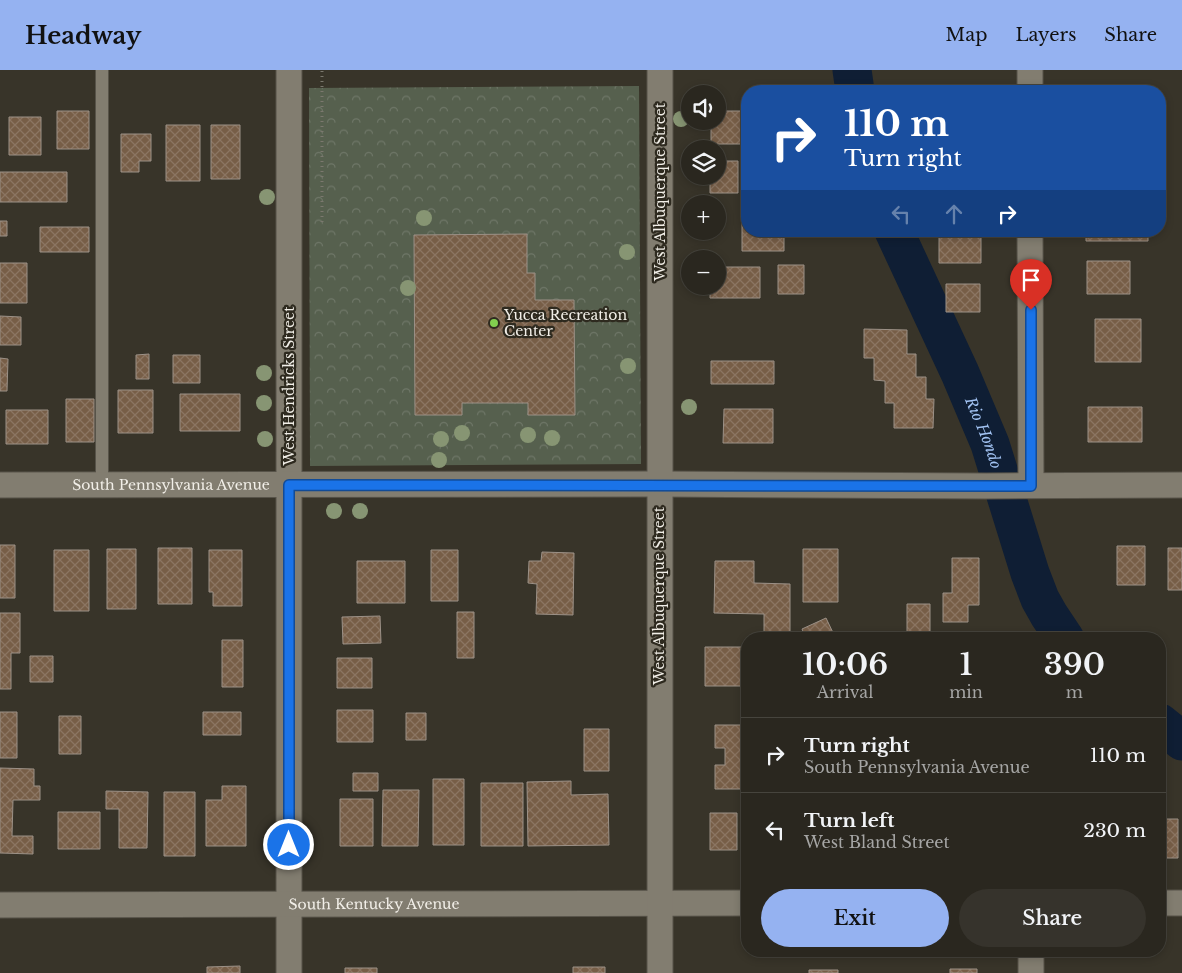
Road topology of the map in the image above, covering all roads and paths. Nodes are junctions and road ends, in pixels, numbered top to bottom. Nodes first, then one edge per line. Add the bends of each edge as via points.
1 (102, 70) edge
2 (289, 70) edge
3 (322, 70) edge
4 (660, 70) edge
5 (1030, 70) edge
6 (1030, 85) edge
7 (322, 222) dead end
8 (1030, 237) edge
9 (658, 484) junction
10 (1182, 484) edge
11 (0, 485) edge
12 (102, 485) junction
13 (289, 485) junction
14 (1031, 486) junction
15 (659, 903) junction
16 (741, 903) edge
17 (1166, 903) edge
18 (1182, 903) edge
19 (0, 905) edge
20 (289, 905) junction
21 (1030, 957) edge
22 (290, 973) edge
23 (660, 973) edge
24 (1031, 973) edge

1 - 12 lane
2 - 13 street, West Hendricks Street
3 - 7 path
4 - 9 street, West Albuquerque Street
5 - 6 street
8 - 14 street
9 - 13 street, South Pennsylvania Avenue
9 - 14 street, South Pennsylvania Avenue
9 - 15 street, West Albuquerque Street
10 - 14 street, South Pennsylvania Avenue
11 - 12 street, South Pennsylvania Avenue
12 - 13 street, South Pennsylvania Avenue
13 - 20 street, West Hendricks Street
15 - 16 street, South Kentucky Avenue
15 - 20 street, South Kentucky Avenue
15 - 23 street, West Albuquerque Street
17 - 18 street
19 - 20 street, South Kentucky Avenue
20 - 22 street, West Hendricks Street
21 - 24 street

